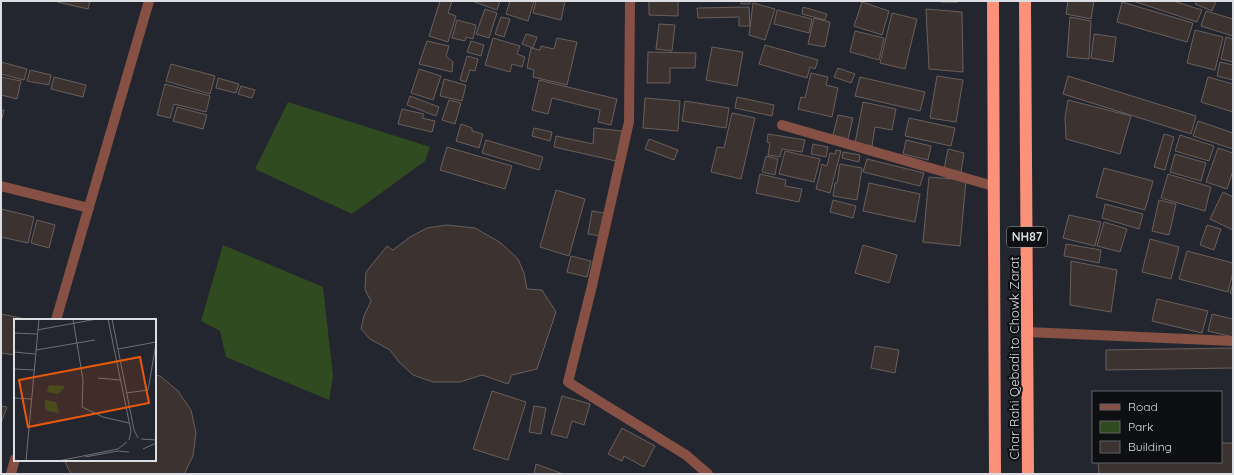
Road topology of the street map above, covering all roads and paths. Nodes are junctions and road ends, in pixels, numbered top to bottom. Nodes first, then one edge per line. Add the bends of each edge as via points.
1 (149, 1) edge
2 (630, 1) edge
3 (993, 1) edge
4 (1025, 1) edge
5 (782, 125) dead end
6 (1, 186) edge
7 (993, 186) junction
8 (89, 208) junction
9 (56, 319) edge
10 (1028, 332) junction
11 (1233, 341) edge
12 (14, 461) edge
13 (11, 474) edge
14 (708, 474) edge
15 (995, 474) edge
16 (1028, 474) edge

1 - 8 street
2 - 14 street via 629,122 568,382 686,455
3 - 7 highway, Char Rahi Qebadi to Chowk Zarat / NH87
4 - 10 highway, Char Rahi Qebadi to Chowk Zarat / NH87
5 - 7 street
6 - 8 street
7 - 15 highway, Char Rahi Qebadi to Chowk Zarat / NH87
8 - 9 street
10 - 11 street
10 - 16 highway, Char Rahi Qebadi to Chowk Zarat / NH87
12 - 13 street

